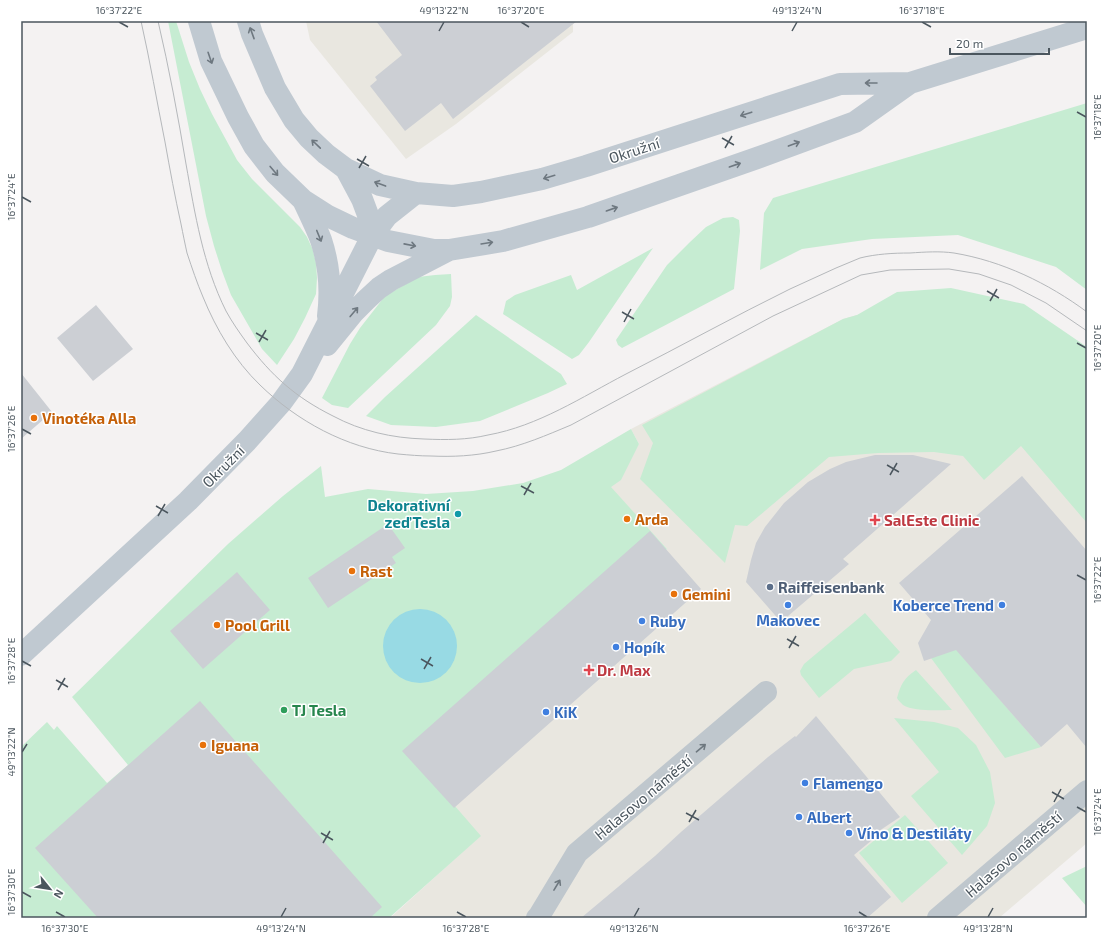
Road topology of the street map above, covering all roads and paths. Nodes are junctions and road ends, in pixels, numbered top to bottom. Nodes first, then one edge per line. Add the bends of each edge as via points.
1 (199, 21) edge
2 (248, 21) edge
3 (1087, 28) edge
4 (910, 83) junction
5 (346, 169) junction
6 (416, 193) junction
7 (303, 200) junction
8 (372, 236) junction
9 (449, 250) junction
10 (326, 328) junction
11 (302, 374) junction
12 (21, 656) edge
13 (766, 692) dead end
14 (1087, 791) edge
15 (536, 918) edge
16 (938, 918) edge

1 -> 7 street via 211,61 254,146 274,173
5 -> 2 street via 309,138 294,120 275,88
3 - 4 street, Okružní
4 -> 6 street, Okružní via 840,84 542,179 453,196
9 -> 4 street, Okružní via 503,241 580,219 757,158 855,122
6 -> 5 street via 380,185
5 - 8 street via 366,210
6 - 8 street, Okružní via 387,216
7 - 8 street via 340,222
7 -> 10 street via 321,241 326,263 329,293
8 -> 9 street, Okružní via 410,246
8 - 10 street, Okružní
11 -> 9 street via 353,313 379,288
10 - 11 street, Okružní
11 - 12 street, Okružní via 260,427 188,501
15 -> 13 street, Halasovo náměstí via 577,853
14 - 16 street, Halasovo náměstí

